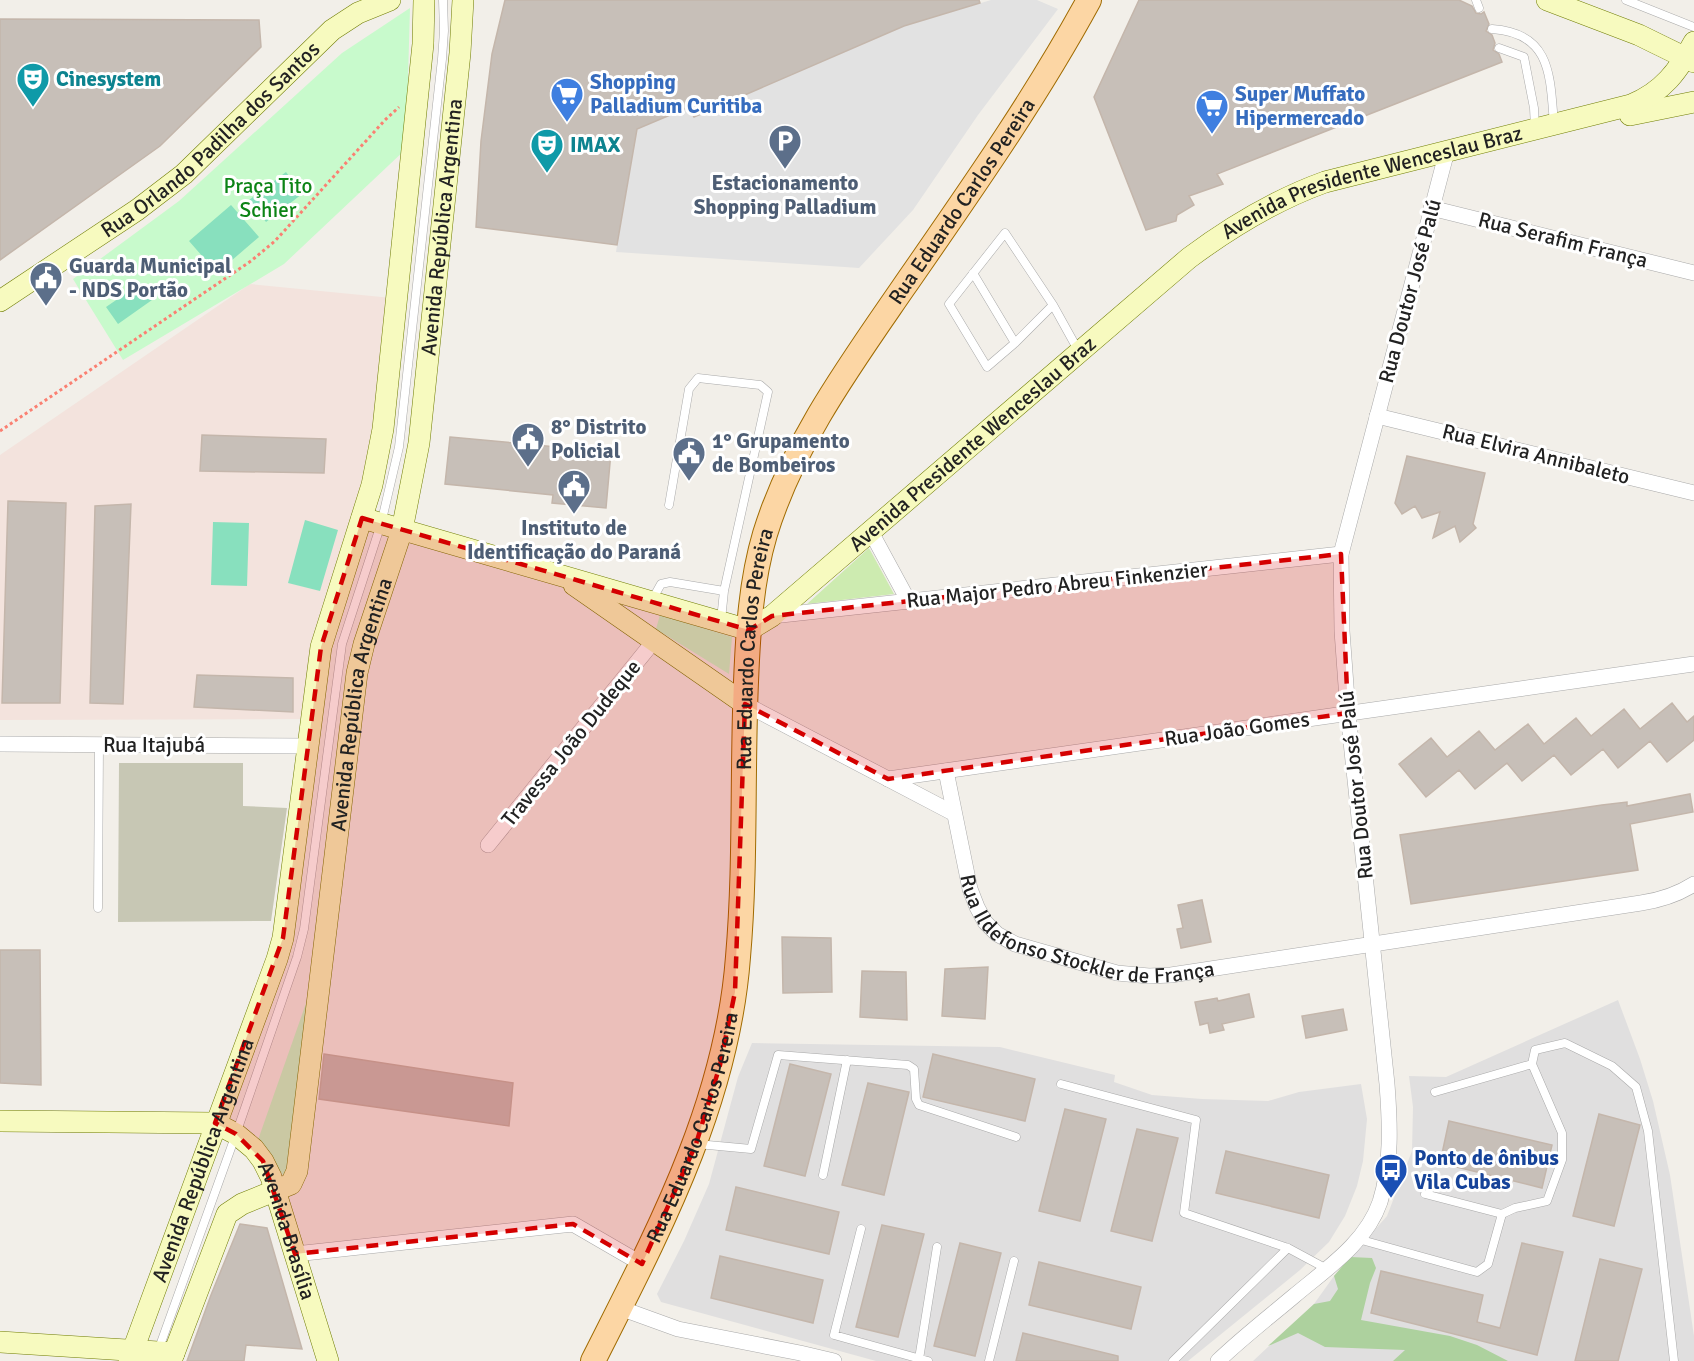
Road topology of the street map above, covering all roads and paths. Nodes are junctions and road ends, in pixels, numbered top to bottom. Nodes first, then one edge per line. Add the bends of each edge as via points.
1 (390, 0) edge
2 (424, 0) edge
3 (442, 0) edge
4 (463, 0) edge
5 (1089, 0) edge
6 (1547, 0) edge
7 (1626, 0) edge
8 (1694, 27) edge
9 (1492, 29) dead end
10 (1499, 48) dead end
11 (1691, 54) edge
12 (418, 90) junction
13 (1694, 102) edge
14 (1553, 125) junction
15 (1447, 151) junction
16 (1431, 208) junction
17 (973, 273) junction
18 (1694, 273) edge
19 (0, 301) edge
20 (1053, 305) junction
21 (1015, 343) junction
22 (1079, 351) junction
23 (1377, 416) junction
24 (0, 431) edge
25 (1694, 493) edge
26 (669, 505) dead end
27 (371, 521) junction
28 (402, 530) junction
29 (871, 532) junction
30 (1341, 554) junction
31 (559, 575) junction
32 (724, 591) junction
33 (651, 601) junction
34 (909, 602) junction
35 (772, 616) junction
36 (721, 622) junction
37 (749, 630) junction
38 (654, 641) junction
39 (1694, 664) edge
40 (745, 704) junction
41 (1348, 713) junction
42 (0, 744) edge
43 (99, 745) junction
44 (308, 746) junction
45 (946, 771) junction
46 (888, 779) junction
47 (953, 813) junction
48 (488, 845) dead end
49 (1694, 884) edge
50 (98, 908) dead end
51 (1372, 944) junction
52 (847, 1060) junction
53 (1532, 1064) junction
54 (1061, 1084) dead end
55 (1435, 1092) dead end
56 (0, 1121) edge
57 (215, 1123) junction
58 (236, 1134) junction
59 (1016, 1137) dead end
60 (696, 1144) junction
61 (823, 1174) dead end
62 (276, 1190) junction
63 (1425, 1194) dead end
64 (1502, 1214) junction
65 (861, 1229) dead end
66 (1358, 1239) junction
67 (937, 1247) dead end
68 (1288, 1248) junction
69 (295, 1254) junction
70 (1014, 1261) dead end
71 (642, 1264) junction
72 (1327, 1269) junction
73 (620, 1308) junction
74 (0, 1342) edge
75 (131, 1356) edge
76 (164, 1357) edge
77 (919, 1359) junction
78 (328, 1361) edge
79 (593, 1361) edge
80 (834, 1361) edge
81 (928, 1361) edge
82 (989, 1361) edge
83 (1173, 1361) edge
84 (1218, 1361) edge
85 (1674, 1361) edge

1 - 19 street, Rua Orlando Padilha dos Santos via 358,13 332,30 184,174
2 - 12 street, Avenida República Argentina
3 - 27 lane via 442,59 404,413 395,466
4 - 28 street, Avenida República Argentina via 420,432
5 - 37 main road, Rua Eduardo Carlos Pereira via 1024,111 850,366 789,472 765,536
6 - 11 street
7 - 8 lane
9 - 14 lane via 1528,38 1543,54
10 - 14 lane via 1524,57 1534,108
11 - 14 street, Avenida Presidente Wenceslau Braz via 1661,89 1647,98
12 - 24 path via 251,261
12 - 27 street, Avenida República Argentina
13 - 14 street, Avenida Presidente Wenceslau Braz
14 - 15 street, Avenida Presidente Wenceslau Braz
15 - 16 street, Rua Doutor José Palú
15 - 22 street, Avenida Presidente Wenceslau Braz via 1325,182 1263,208 1189,258
16 - 18 street, Rua Serafim França
16 - 23 street, Rua Doutor José Palú
17 - 20 lane via 1005,233
17 - 21 lane
17 - 21 lane via 949,304 987,367
20 - 21 lane
20 - 22 lane
22 - 29 street, Avenida Presidente Wenceslau Braz
23 - 25 street, Rua Elvira Annibaleto
23 - 30 street, Rua Doutor José Palú
26 - 32 lane via 690,389 698,378 760,385 768,392
27 - 28 street
27 - 44 street, Avenida República Argentina via 321,647
27 - 58 lane via 340,657 304,928
28 - 31 street
28 - 62 street, Avenida República Argentina via 360,658 297,1172 291,1184
29 - 34 street
29 - 35 street, Avenida Presidente Wenceslau Braz
30 - 34 street, Rua Major Pedro Abreu Finkenzier
30 - 41 street, Rua Doutor José Palú
31 - 33 street
31 - 38 street
32 - 33 lane via 670,582 661,584
32 - 36 lane
33 - 36 street
34 - 35 street, Rua Major Pedro Abreu Finkenzier
35 - 37 street, Avenida Presidente Wenceslau Braz
36 - 37 street
37 - 40 main road, Rua Eduardo Carlos Pereira
38 - 40 street
38 - 48 street, Travessa João Dudeque
39 - 41 street, Rua João Gomes
40 - 46 street
40 - 60 main road, Rua Eduardo Carlos Pereira via 735,992 720,1065
41 - 45 street, Rua João Gomes
41 - 51 street, Rua Doutor José Palú
42 - 43 street, Rua Itajubá
43 - 44 street, Rua Itajubá
43 - 50 lane
44 - 57 street, Avenida República Argentina via 283,938
45 - 46 street, Rua João Gomes
45 - 47 street, Rua Ildefonso Stockler de França
46 - 47 street
47 - 51 street, Rua Ildefonso Stockler de França via 970,889 985,922 997,934 1026,948 1117,973 1149,976
49 - 51 street, Rua Ildefonso Stockler de França via 1681,892 1641,903
51 - 66 street, Rua Doutor José Palú via 1387,1084 1388,1162 1379,1204
52 - 59 lane via 908,1065 914,1069 919,1105
52 - 60 lane via 778,1055 751,1149
52 - 61 lane
53 - 55 lane
53 - 64 lane via 1562,1133 1562,1160 1547,1201
53 - 85 lane via 1535,1050 1565,1043 1612,1066 1636,1087 1648,1131
54 - 68 lane via 1196,1120 1184,1213
56 - 57 street
57 - 58 street, Avenida Brasília
57 - 75 street, Avenida República Argentina
58 - 62 street, Avenida Brasília via 263,1161
58 - 76 lane
60 - 71 main road, Rua Eduardo Carlos Pereira
62 - 69 street, Avenida Brasília
62 - 76 street, Avenida República Argentina via 227,1214
63 - 64 lane
64 - 66 lane via 1488,1264 1477,1272
65 - 77 lane via 834,1335
66 - 72 street, Rua Doutor José Palú
67 - 77 lane
68 - 72 lane
68 - 83 lane
69 - 71 street via 573,1224
69 - 78 street, Avenida Brasília
70 - 82 lane
71 - 73 main road, Rua Eduardo Carlos Pereira
72 - 84 street, Rua Doutor José Palú
73 - 79 main road, Rua Eduardo Carlos Pereira
73 - 80 street via 678,1329
74 - 75 street
75 - 76 street
77 - 81 lane

